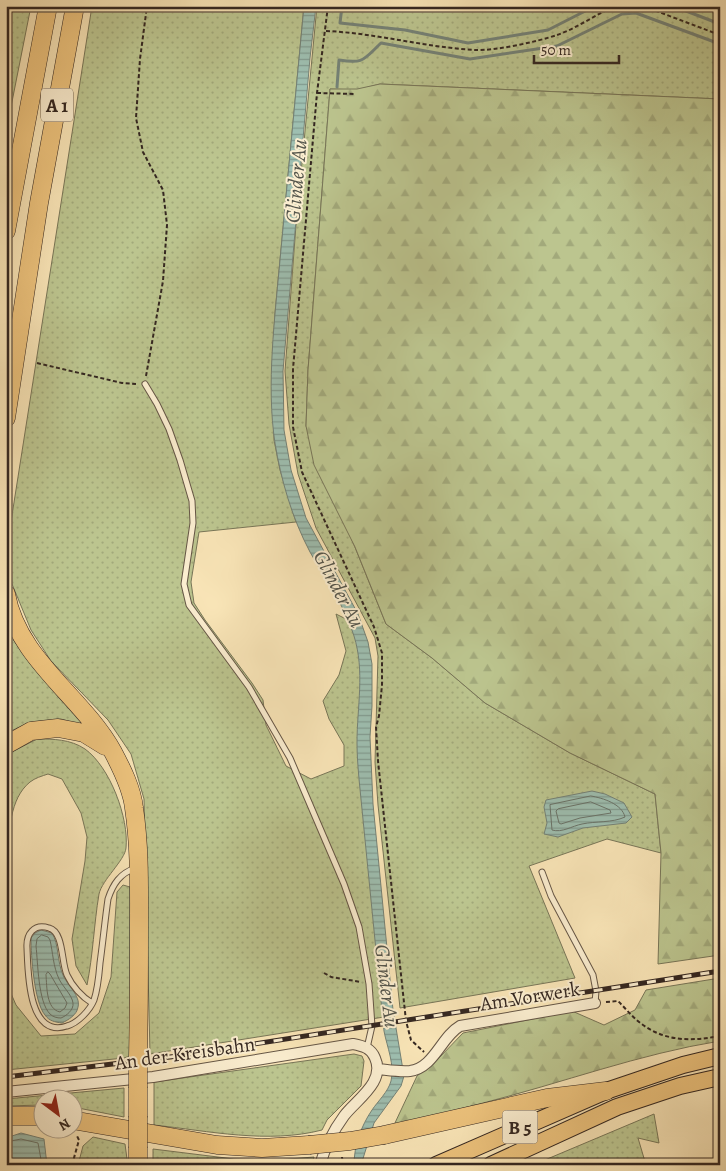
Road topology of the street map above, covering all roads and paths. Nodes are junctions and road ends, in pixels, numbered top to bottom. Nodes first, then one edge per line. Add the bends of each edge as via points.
1 (48, 6) edge
2 (75, 6) edge
3 (146, 6) edge
4 (328, 6) edge
5 (615, 6) edge
6 (643, 6) edge
7 (326, 31) junction
8 (720, 35) edge
9 (317, 93) junction
10 (356, 94) dead end
11 (6, 231) edge
12 (37, 363) dead end
13 (145, 384) junction
14 (6, 418) edge
15 (6, 594) edge
16 (6, 745) edge
17 (112, 750) junction
18 (139, 867) junction
19 (542, 872) dead end
20 (324, 973) dead end
21 (368, 984) junction
22 (594, 1003) junction
23 (92, 1004) junction
24 (720, 1036) edge
25 (367, 1048) junction
26 (720, 1056) edge
27 (432, 1057) junction
28 (378, 1069) junction
29 (720, 1077) edge
30 (606, 1091) junction
31 (6, 1092) edge
32 (6, 1116) edge
33 (32, 1116) edge
34 (82, 1131) edge
35 (78, 1138) edge
36 (138, 1156) edge
37 (72, 1165) edge
38 (320, 1165) edge
39 (436, 1165) edge
40 (491, 1165) edge

1 - 11 highway, A 1
2 - 14 highway, A 1 via 39,203
3 - 13 path via 136,118 143,152 163,190 167,225 163,281
4 - 7 path
5 - 7 path via 558,35 523,44 476,50
6 - 8 path
7 - 9 path
9 - 10 path
9 - 27 path via 293,369 293,427 302,472 374,627 382,653 382,685 376,727 378,761 406,1021 411,1040
12 - 13 path via 122,383
13 - 21 lane via 169,430 192,501 193,523 184,584 189,605 249,687 290,758 359,927
15 - 17 highway via 20,632 41,665 86,714
16 - 17 highway via 31,731 58,728 84,733
17 - 18 highway via 125,776 134,806
18 - 23 lane via 125,872 113,886 108,899 97,988
18 - 36 highway, bridge
19 - 22 lane, Am Vorwerk via 551,896 593,975
20 - 21 path
21 - 25 lane via 372,1026
22 - 24 path via 618,1001 643,1025 663,1036 679,1040
22 - 27 street, Am Vorwerk via 460,1026
23 - 23 lane via 77,1021 65,1027 53,1028 36,1014 28,973 27,943 33,929 42,926 56,932 67,975
25 - 28 street via 374,1054
25 - 31 street, An der Kreisbahn via 353,1044 153,1077
26 - 30 highway, B 5
27 - 28 street, Am Vorwerk via 417,1069
28 - 38 street via 370,1088 345,1115 326,1145
29 - 40 highway, B 5 via 680,1086 618,1107
30 - 34 highway, bridge via 547,1098 350,1142 262,1148
30 - 39 highway, B 5
32 - 33 highway
35 - 37 path

